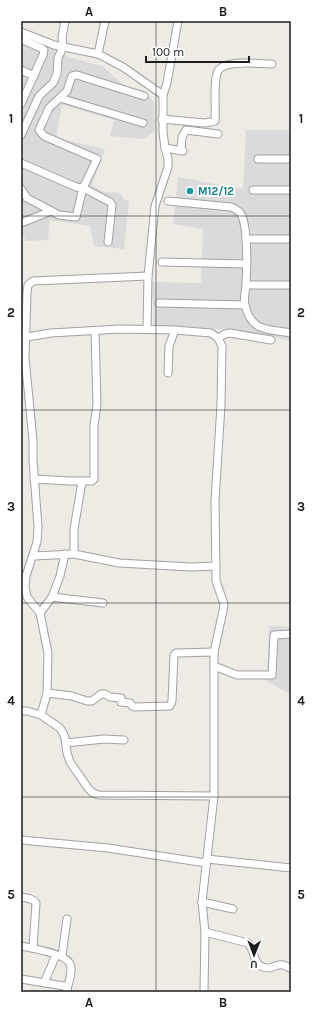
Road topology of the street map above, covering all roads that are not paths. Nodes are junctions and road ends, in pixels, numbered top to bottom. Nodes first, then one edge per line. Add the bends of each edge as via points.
1 (65, 21) edge
2 (105, 21) edge
3 (178, 21) edge
4 (21, 32) edge
5 (21, 39) edge
6 (63, 47) junction
7 (98, 54) junction
8 (272, 64) dead end
9 (21, 70) edge
10 (34, 76) junction
11 (163, 95) junction
12 (144, 96) dead end
13 (60, 98) junction
14 (21, 104) edge
15 (162, 119) junction
16 (143, 123) dead end
17 (218, 134) dead end
18 (21, 135) edge
19 (165, 148) junction
20 (258, 159) dead end
21 (291, 159) edge
22 (21, 163) edge
23 (83, 188) junction
24 (21, 189) edge
25 (254, 190) dead end
26 (291, 190) edge
27 (168, 201) dead end
28 (51, 211) junction
29 (21, 223) edge
30 (246, 239) junction
31 (291, 239) edge
32 (108, 242) dead end
33 (162, 262) dead end
34 (247, 264) junction
35 (148, 276) junction
36 (246, 285) junction
37 (291, 285) edge
38 (159, 302) dead end
39 (245, 305) junction
40 (148, 329) junction
41 (175, 330) junction
42 (95, 331) junction
43 (291, 333) edge
44 (24, 338) edge
45 (218, 338) junction
46 (271, 340) dead end
47 (168, 373) dead end
48 (34, 478) junction
49 (82, 482) junction
50 (65, 554) junction
51 (74, 554) junction
52 (33, 556) junction
53 (216, 566) junction
54 (52, 597) junction
55 (103, 603) dead end
56 (40, 613) junction
57 (291, 634) edge
58 (214, 652) junction
59 (214, 666) junction
60 (47, 693) junction
61 (21, 712) edge
62 (41, 715) junction
63 (124, 740) dead end
64 (66, 743) junction
65 (214, 796) junction
66 (21, 840) edge
67 (206, 861) junction
68 (291, 868) edge
69 (21, 896) edge
70 (202, 902) junction
71 (233, 908) dead end
72 (67, 919) dead end
73 (205, 932) junction
74 (21, 946) edge
75 (33, 948) junction
76 (59, 956) junction
77 (291, 969) edge
78 (21, 979) edge
79 (44, 983) junction
80 (68, 990) edge
81 (204, 992) edge

1 - 6 street
2 - 7 street
3 - 11 street
4 - 6 street
5 - 10 street via 44,50
6 - 7 street
6 - 18 street via 53,83 39,96
7 - 11 street via 123,67
8 - 15 street via 231,64 218,70 215,120 211,122
9 - 10 street
10 - 14 street
11 - 15 street
12 - 13 street via 77,75 72,76 67,91
13 - 16 street
13 - 23 street via 49,108 39,130 44,136 97,159
15 - 19 street
17 - 19 street via 186,130 182,137 182,150
19 - 35 street via 168,167 155,206
20 - 21 street
22 - 23 street
23 - 28 street via 76,217 59,215
23 - 32 street via 112,205
24 - 28 street via 27,198
25 - 26 street
27 - 30 street via 237,209 242,215
28 - 29 street
30 - 31 street
30 - 34 street
33 - 34 street
34 - 36 street
35 - 40 street
35 - 44 street via 32,281 27,292
36 - 37 street
36 - 39 street
38 - 39 street
39 - 43 street via 252,321 258,326
40 - 41 street
40 - 42 street
41 - 45 street via 211,333
41 - 47 street via 169,346
42 - 44 street via 51,333
42 - 49 street via 97,404 94,426 94,479
44 - 48 street
45 - 46 street via 230,333
45 - 53 street via 222,346 215,501
48 - 49 street
48 - 52 street via 38,526
49 - 51 street via 74,529
50 - 51 street
50 - 52 street
50 - 54 street
51 - 53 street via 120,562
52 - 56 street via 25,587 27,597
53 - 58 street via 216,581 224,604
54 - 55 street
54 - 56 street
56 - 60 street via 48,653
57 - 59 street via 274,635 272,675 237,675
58 - 59 street
58 - 60 street via 174,655 170,706 135,707 122,702 121,698 105,694 87,701
59 - 65 street
60 - 62 street
61 - 62 street
62 - 64 street via 60,728
63 - 64 street via 104,739
64 - 65 street via 70,762 93,793
65 - 67 street
66 - 67 street
67 - 68 street
67 - 70 street
69 - 75 street via 36,903
70 - 71 street
70 - 73 street
72 - 76 street
73 - 77 street via 248,943 261,966 270,968 284,964
73 - 81 street
74 - 75 street
75 - 76 street
76 - 79 street
76 - 80 street via 70,962
78 - 79 street
79 - 80 street via 64,986

